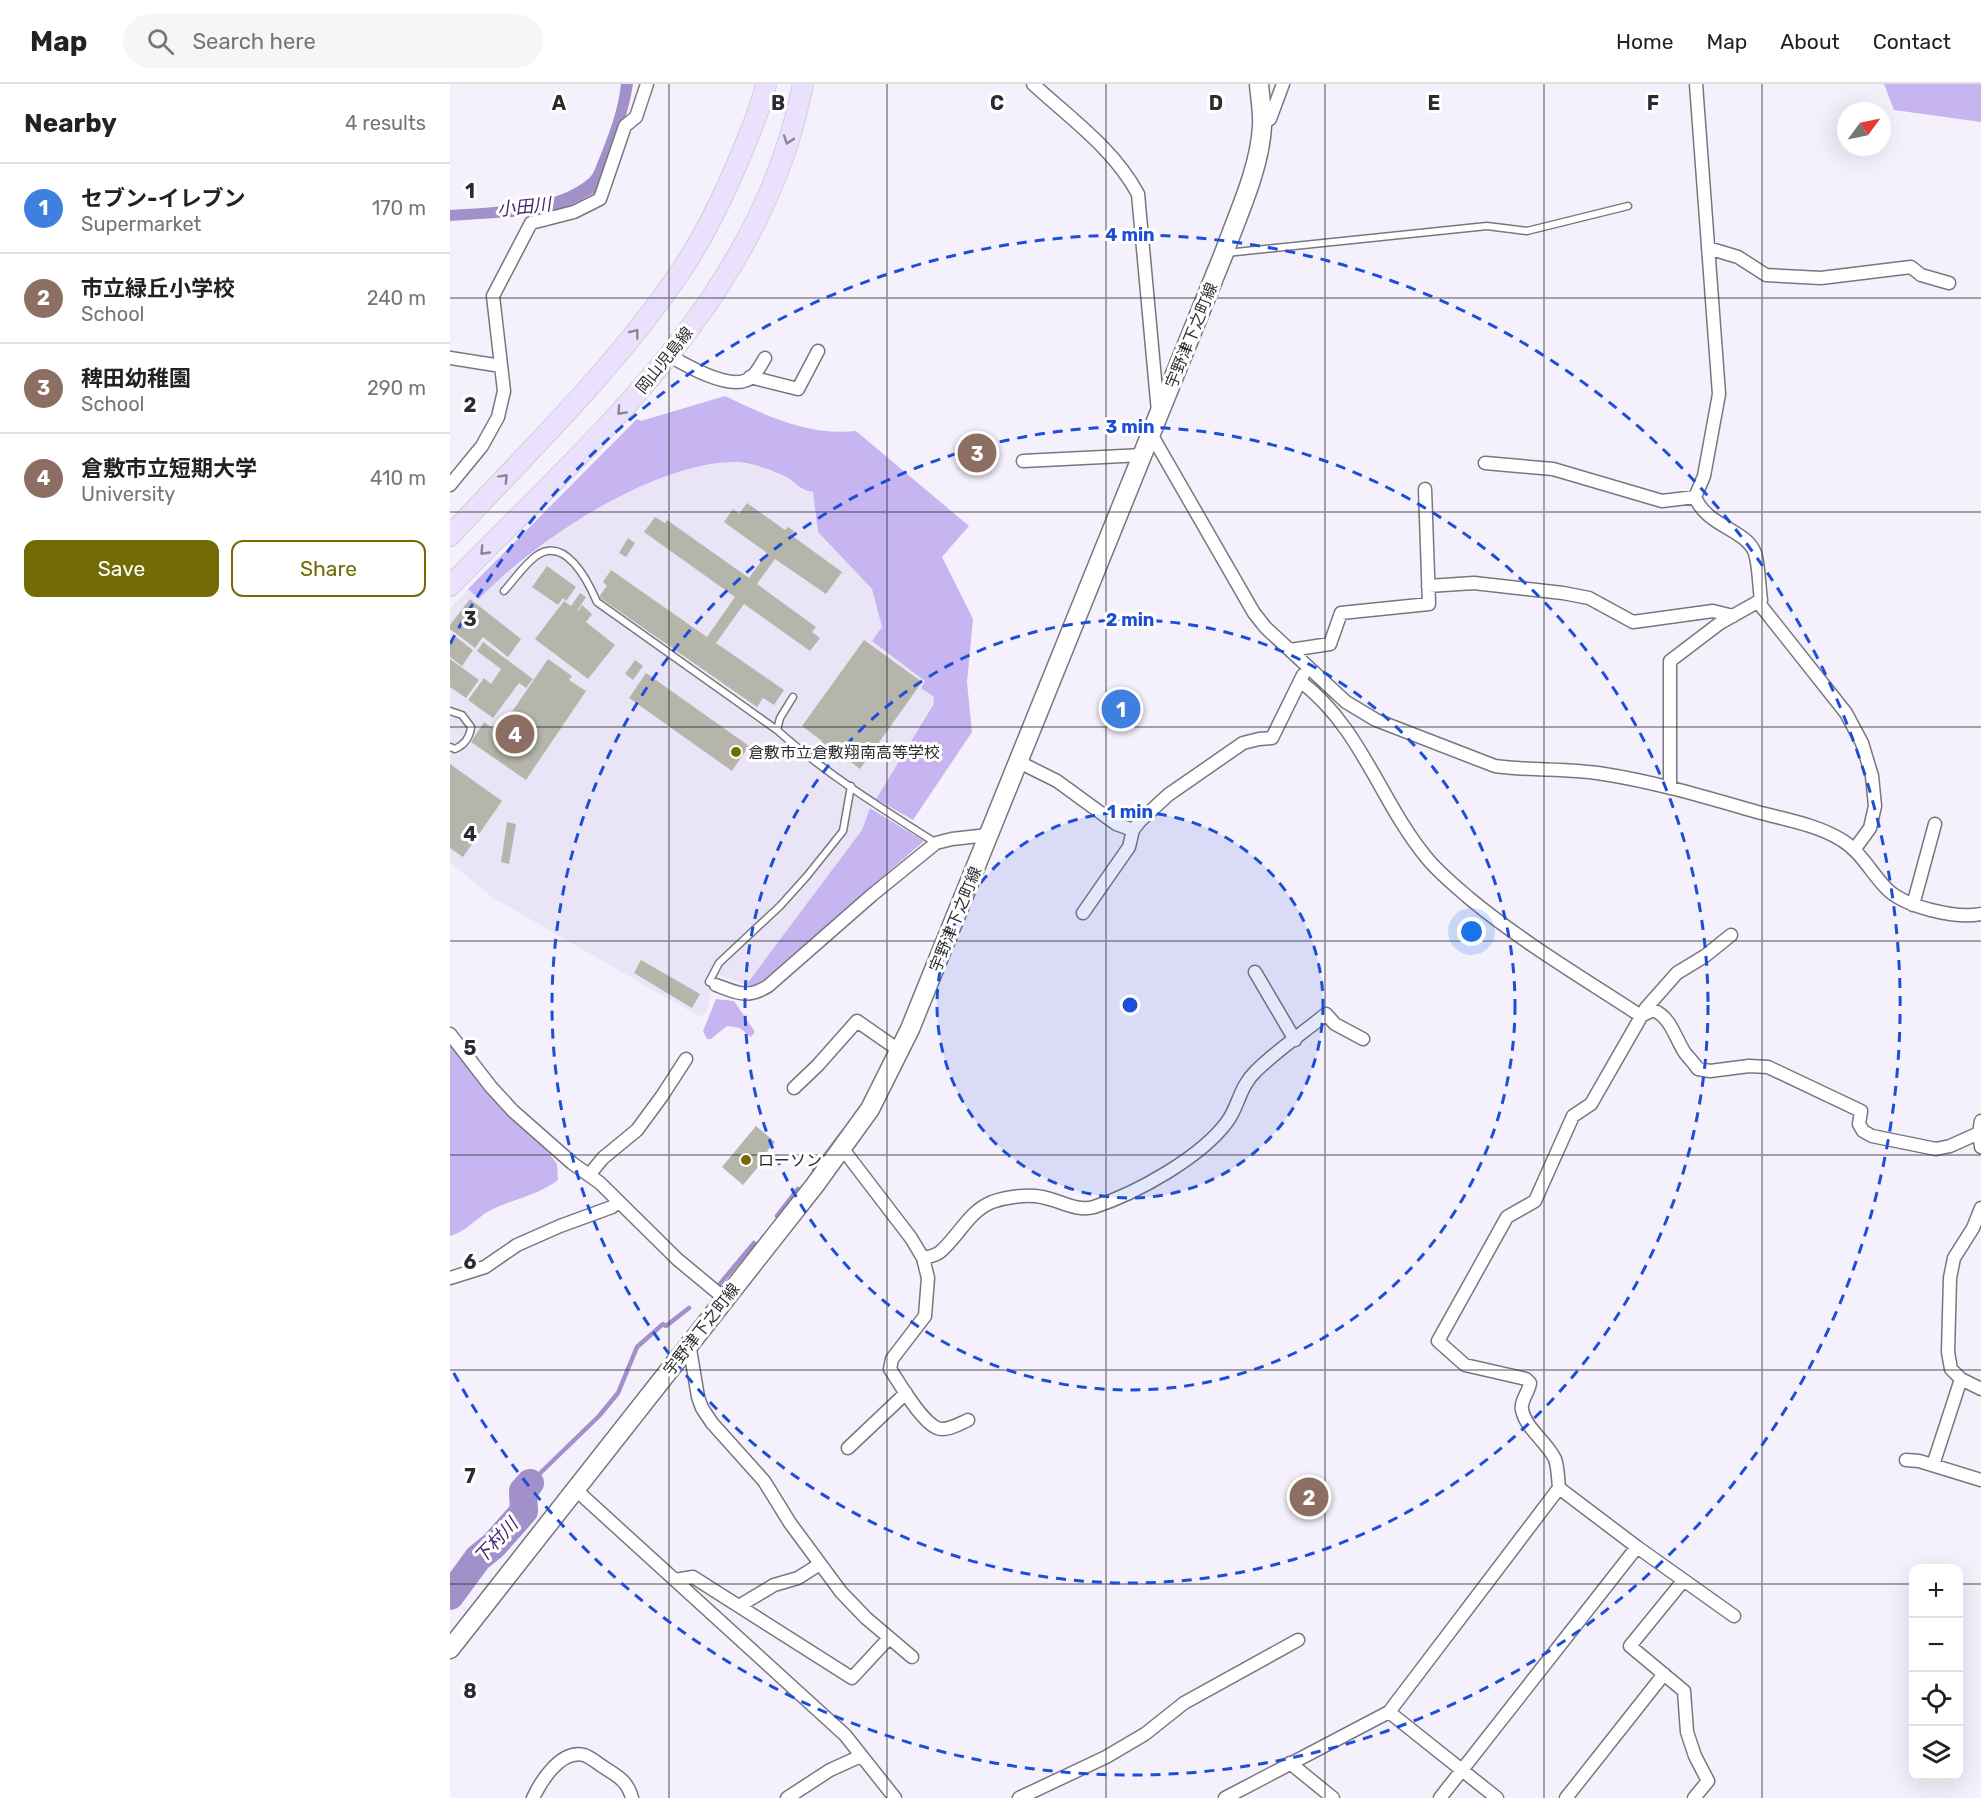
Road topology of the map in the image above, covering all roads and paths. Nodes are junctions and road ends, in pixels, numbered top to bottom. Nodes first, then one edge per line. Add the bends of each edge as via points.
1 (647, 84) edge
2 (766, 84) edge
3 (803, 84) edge
4 (1032, 84) edge
5 (1259, 84) edge
6 (1283, 84) edge
7 (1696, 84) edge
8 (1262, 124) junction
9 (1628, 206) dead end
10 (1708, 248) junction
11 (1224, 253) junction
12 (1949, 283) dead end
13 (818, 351) dead end
14 (670, 356) junction
15 (450, 358) edge
16 (765, 358) dead end
17 (501, 366) junction
18 (750, 377) junction
19 (1159, 416) junction
20 (1151, 434) junction
21 (1143, 455) junction
22 (1023, 461) dead end
23 (1485, 463) dead end
24 (450, 485) edge
25 (1425, 489) dead end
26 (1695, 497) junction
27 (450, 536) edge
28 (450, 586) edge
29 (1428, 586) junction
30 (504, 591) dead end
31 (1758, 602) junction
32 (1733, 616) junction
33 (1290, 650) junction
34 (1308, 666) junction
35 (1300, 681) junction
36 (794, 696) dead end
37 (450, 711) edge
38 (777, 730) junction
39 (450, 747) edge
40 (1018, 762) junction
41 (851, 786) junction
42 (1670, 788) junction
43 (1935, 824) dead end
44 (1133, 830) junction
45 (988, 835) junction
46 (936, 843) junction
47 (1854, 850) junction
48 (1913, 905) junction
49 (1083, 913) dead end
50 (1981, 915) edge
51 (1731, 935) dead end
52 (1255, 972) dead end
53 (716, 985) joint
54 (1641, 1016) junction
55 (450, 1034) edge
56 (1364, 1039) dead end
57 (1295, 1040) junction
58 (900, 1051) junction
59 (686, 1059) dead end
60 (794, 1088) dead end
61 (1980, 1127) edge
62 (1981, 1147) edge
63 (842, 1148) junction
64 (589, 1175) junction
65 (618, 1202) junction
66 (1981, 1208) edge
67 (923, 1258) junction
68 (450, 1278) edge
69 (724, 1298) junction
70 (689, 1343) junction
71 (1961, 1379) junction
72 (1981, 1389) edge
73 (906, 1393) junction
74 (968, 1420) dead end
75 (848, 1448) dead end
76 (1906, 1460) dead end
77 (1933, 1465) junction
78 (1981, 1480) edge
79 (1559, 1488) junction
80 (575, 1489) junction
81 (1637, 1548) junction
82 (820, 1564) junction
83 (675, 1580) junction
84 (1683, 1581) junction
85 (740, 1606) junction
86 (1734, 1616) dead end
87 (889, 1638) junction
88 (1299, 1640) dead end
89 (451, 1645) edge
90 (912, 1657) dead end
91 (1664, 1674) junction
92 (1389, 1712) junction
93 (861, 1756) junction
94 (1290, 1763) junction
95 (1462, 1770) junction
96 (533, 1798) edge
97 (632, 1798) edge
98 (787, 1798) edge
99 (895, 1798) edge
100 (1019, 1798) edge
101 (1225, 1798) edge
102 (1334, 1798) edge
103 (1440, 1798) edge
104 (1497, 1798) edge
105 (1566, 1798) edge
106 (1694, 1798) edge

1 - 17 street via 636,117 626,126 600,199 574,212 531,223 498,286 493,296
27 -> 2 main road via 617,356 673,283 726,192
3 -> 14 main road, 岡山児島線 via 792,129 761,212 706,307
4 - 19 street via 1111,154 1138,194
5 - 8 main road, 宇野津下之町線
6 - 8 street via 1270,119
7 - 10 street
8 - 11 main road, 宇野津下之町線 via 1255,165
9 - 11 lane via 1527,231 1487,226
10 - 12 street via 1738,257 1766,275 1821,278 1911,267 1921,275
10 - 26 street via 1719,394 1704,476
11 - 19 main road, 宇野津下之町線
13 - 18 street via 798,389
14 - 18 street via 719,380 746,381
14 -> 28 main road, 岡山児島線
15 - 17 street
16 - 18 street
17 - 24 street via 504,391 498,417 482,446
19 - 20 main road, 宇野津下之町線
20 - 21 main road, 宇野津下之町線
20 - 33 street via 1254,614
21 - 22 street
21 - 40 main road, 宇野津下之町線
23 - 26 street via 1553,469 1662,501
25 - 29 street
26 - 31 street via 1699,507 1747,541 1755,554 1761,600
29 - 32 street via 1474,583 1563,593 1590,598 1634,622 1713,611
29 - 33 street via 1429,604 1341,614 1330,644
30 - 38 lane via 536,556 546,551 558,552 575,564 597,602
31 - 32 street
31 - 47 street via 1846,713 1862,743 1872,776 1875,806 1870,828
32 - 42 street via 1670,662
33 - 34 street
34 - 35 street
34 - 42 street via 1346,702 1376,720 1495,766 1606,774
35 - 44 street via 1272,738 1243,743 1168,795
35 - 54 street via 1316,692 1351,737 1426,858 1500,924
36 - 38 lane
37 - 39 lane via 462,715 471,727 465,741
38 - 41 lane
40 - 44 street via 1057,781 1116,824
40 - 45 main road, 宇野津下之町線
41 - 46 lane
41 - 53 lane via 843,831 780,906 719,963 709,982
42 - 47 street via 1810,827 1840,839
43 - 48 street
44 - 49 street via 1129,847
45 - 46 street
45 - 58 main road, 宇野津下之町線
46 - 53 street via 759,992 740,994
47 - 48 street via 1888,891
48 - 50 street via 1953,914
51 - 54 street via 1668,981
52 - 57 street
54 - 61 street via 1653,1010 1661,1013 1698,1069 1768,1067 1861,1111 1859,1125 1872,1136 1936,1149 1950,1146
54 - 79 street via 1591,1104 1573,1116 1535,1201 1507,1217 1438,1341 1465,1365 1530,1383 1522,1410 1555,1459
55 - 64 street via 513,1111
56 - 57 street via 1335,1024 1326,1014
57 - 67 street via 1255,1072 1242,1088 1228,1120 1208,1143 1139,1187 1092,1207 1079,1208 1041,1197 991,1203 978,1210 939,1253
58 - 60 street via 858,1021
58 - 63 main road, 宇野津下之町線 via 870,1109
59 - 64 street via 637,1130
61 - 62 street
63 - 67 street
63 - 69 main road, 宇野津下之町線
64 - 65 street
65 - 68 street via 517,1245 485,1267
65 - 69 street
66 - 71 street via 1954,1258 1950,1278 1948,1352 1952,1370
67 - 73 street via 928,1278 926,1316 892,1359 890,1369
69 - 70 main road, 宇野津下之町線
70 - 80 main road, 宇野津下之町線
70 - 82 street via 702,1408 764,1481
71 - 72 street
71 - 77 street
73 - 74 street via 937,1428 948,1429
73 - 75 street
76 - 77 street
77 - 78 street
79 - 81 street
79 - 92 street
80 - 83 street
80 - 89 main road, 宇野津下之町線
81 - 84 street
81 - 95 street
82 - 85 street
82 - 87 street via 841,1592
83 - 85 street via 693,1577
83 - 93 street via 845,1735
84 - 86 street
84 - 91 street via 1630,1646
85 - 87 street via 852,1678
87 - 90 street
88 - 100 street via 1184,1702 1145,1734 1107,1757
91 - 105 street
91 - 106 street via 1684,1691 1687,1732 1708,1781
92 - 94 street
92 - 95 street
93 - 98 street via 830,1770
93 - 99 street
94 - 101 street
94 - 102 street
95 - 103 street
95 - 104 street
96 - 97 street via 542,1780 572,1755 584,1755 621,1778

